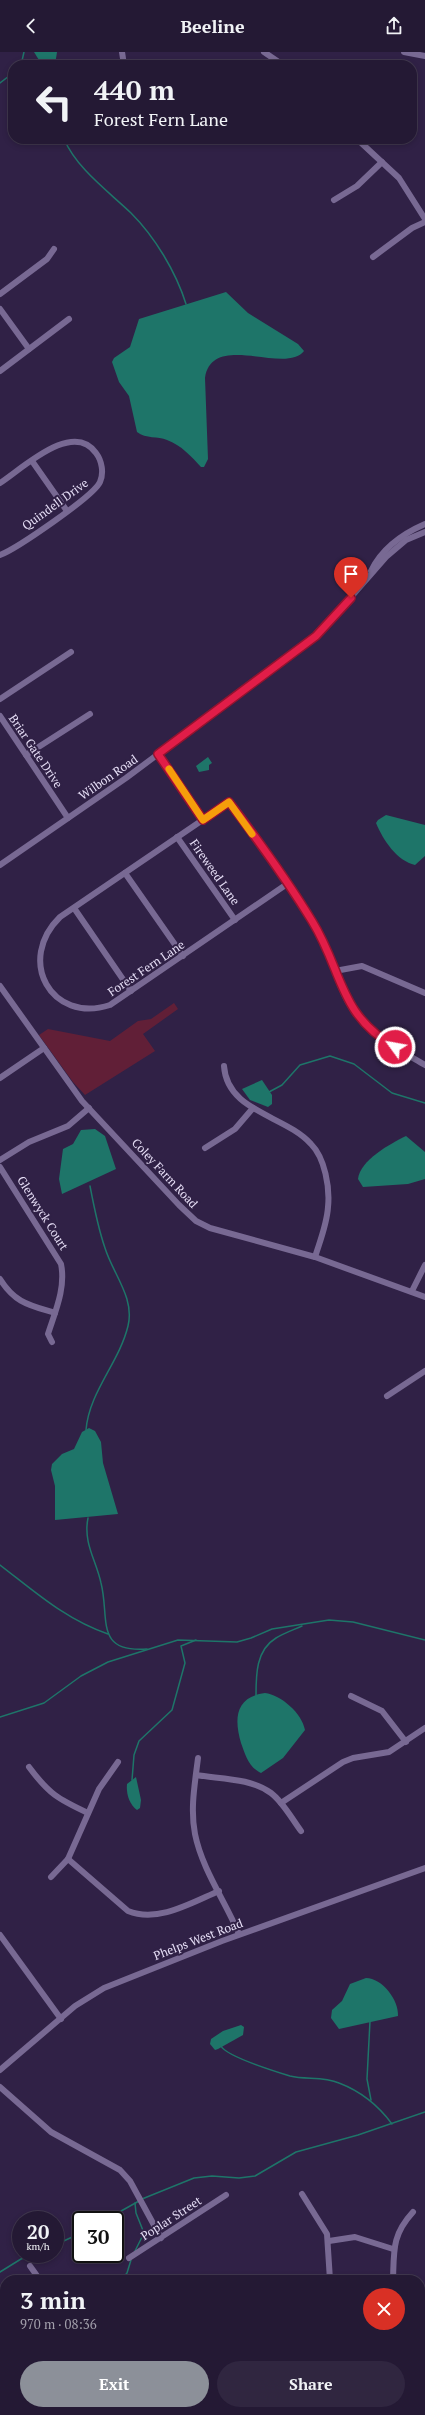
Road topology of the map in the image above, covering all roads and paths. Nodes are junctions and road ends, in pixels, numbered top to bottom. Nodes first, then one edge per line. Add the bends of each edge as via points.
1 (264, 52) edge
2 (404, 52) edge
3 (425, 56) edge
4 (271, 60) edge
5 (362, 144) edge
6 (382, 162) junction
7 (334, 200) dead end
8 (425, 219) edge
9 (425, 222) edge
10 (54, 249) dead end
11 (373, 257) dead end
12 (0, 294) edge
13 (0, 309) edge
14 (70, 318) dead end
15 (29, 349) junction
16 (0, 371) edge
17 (32, 462) junction
18 (0, 483) edge
19 (67, 511) junction
20 (425, 524) edge
21 (425, 532) edge
22 (0, 555) edge
23 (368, 576) junction
24 (70, 652) dead end
25 (0, 699) edge
26 (90, 714) dead end
27 (0, 716) edge
28 (158, 754) junction
29 (26, 755) junction
30 (68, 818) junction
31 (203, 820) junction
32 (177, 837) junction
33 (0, 865) edge
34 (125, 873) junction
35 (287, 884) junction
36 (74, 908) junction
37 (234, 920) junction
38 (183, 956) junction
39 (335, 972) junction
40 (0, 986) edge
41 (131, 991) junction
42 (425, 993) edge
43 (44, 1048) junction
44 (425, 1065) edge
45 (224, 1066) dead end
46 (0, 1078) edge
47 (89, 1108) junction
48 (253, 1108) junction
49 (205, 1148) dead end
50 (0, 1160) edge
51 (0, 1167) edge
52 (315, 1257) junction
53 (425, 1265) edge
54 (0, 1279) edge
55 (412, 1291) junction
56 (425, 1297) edge
57 (55, 1313) junction
58 (52, 1342) dead end
59 (425, 1372) edge
60 (387, 1396) dead end
61 (351, 1696) dead end
62 (425, 1728) edge
63 (406, 1742) junction
64 (198, 1758) dead end
65 (118, 1762) dead end
66 (29, 1768) dead end
67 (196, 1775) junction
68 (281, 1803) junction
69 (88, 1813) junction
70 (301, 1832) dead end
71 (68, 1859) junction
72 (425, 1868) edge
73 (51, 1877) dead end
74 (218, 1892) junction
75 (239, 1934) junction
76 (0, 1935) edge
77 (61, 2019) junction
78 (0, 2070) edge
79 (0, 2087) edge
80 (302, 2194) dead end
81 (226, 2196) dead end
82 (413, 2212) dead end
83 (161, 2238) junction
84 (328, 2241) junction
85 (393, 2249) junction
86 (129, 2258) dead end
87 (30, 2266) dead end
88 (36, 2275) edge
89 (330, 2275) edge
90 (392, 2275) edge

1 - 4 street
2 - 3 street
5 - 6 street
6 - 7 street via 357,186
6 - 8 street via 399,178
9 - 11 street via 412,228
10 - 12 street via 47,259
13 - 15 street
14 - 15 street
15 - 16 street
17 - 18 street, Quindell Drive
17 - 19 street
17 - 19 street, Quindell Drive via 60,443 72,440 85,443 96,452 102,469 101,481 88,496
19 - 22 street, Quindell Drive
20 - 23 street, Wilbon Road via 404,534 390,545
21 - 23 street, Wilbon Road via 402,543
23 - 28 street, Wilbon Road via 316,636
24 - 25 street
26 - 29 street
27 - 29 street, Briar Gate Drive
28 - 30 street, Wilbon Road
28 - 31 street
29 - 30 street, Briar Gate Drive
30 - 33 street, Wilbon Road
31 - 32 street, Forest Fern Lane
31 - 35 street, Forest Fern Lane via 229,802
32 - 34 street, Forest Fern Lane
32 - 37 street, Fireweed Lane
34 - 36 street, Forest Fern Lane
34 - 38 street
35 - 37 street, Forest Fern Lane
35 - 39 street via 320,934
36 - 41 street
36 - 41 street, Forest Fern Lane via 54,924 41,947 41,972 49,989 66,1003 88,1009 110,1005
37 - 38 street, Forest Fern Lane
38 - 41 street, Forest Fern Lane
39 - 42 street via 362,966
39 - 44 street via 348,1002 367,1027 386,1042
40 - 43 street, Coley Farm Road
43 - 46 street
43 - 47 street, Coley Farm Road
45 - 48 street via 228,1084
47 - 50 street via 68,1126 29,1142
47 - 52 street, Coley Farm Road via 179,1206 196,1221 218,1231
48 - 49 street via 235,1129
48 - 52 street via 305,1138 319,1156 325,1178 328,1207
51 - 57 street, Glenwyck Court via 61,1264 63,1286
52 - 55 street, Coley Farm Road
53 - 55 street
54 - 57 street via 12,1296 19,1301
55 - 56 street, Coley Farm Road
57 - 58 street, Glenwyck Court via 48,1334
59 - 60 street
61 - 63 street via 382,1711
62 - 63 street
63 - 68 street via 389,1752 343,1762
64 - 67 street
65 - 69 street via 99,1789
66 - 69 street via 46,1790 60,1800
67 - 68 street via 254,1784 271,1793
67 - 74 street via 193,1809 195,1833 202,1857
68 - 70 street
69 - 71 street
71 - 73 street
71 - 74 street via 128,1910 139,1915 173,1910
72 - 75 street, Phelps West Road
74 - 75 street
75 - 77 street, Phelps West Road via 104,1988 75,2006
76 - 77 street
77 - 78 street, Phelps West Road
79 - 83 street via 51,2132 120,2170 130,2181
80 - 84 street via 324,2229
81 - 83 street, Poplar Street
82 - 85 street via 398,2232
83 - 86 street, Poplar Street
84 - 85 street via 355,2237
84 - 89 street
85 - 90 street
87 - 88 street

